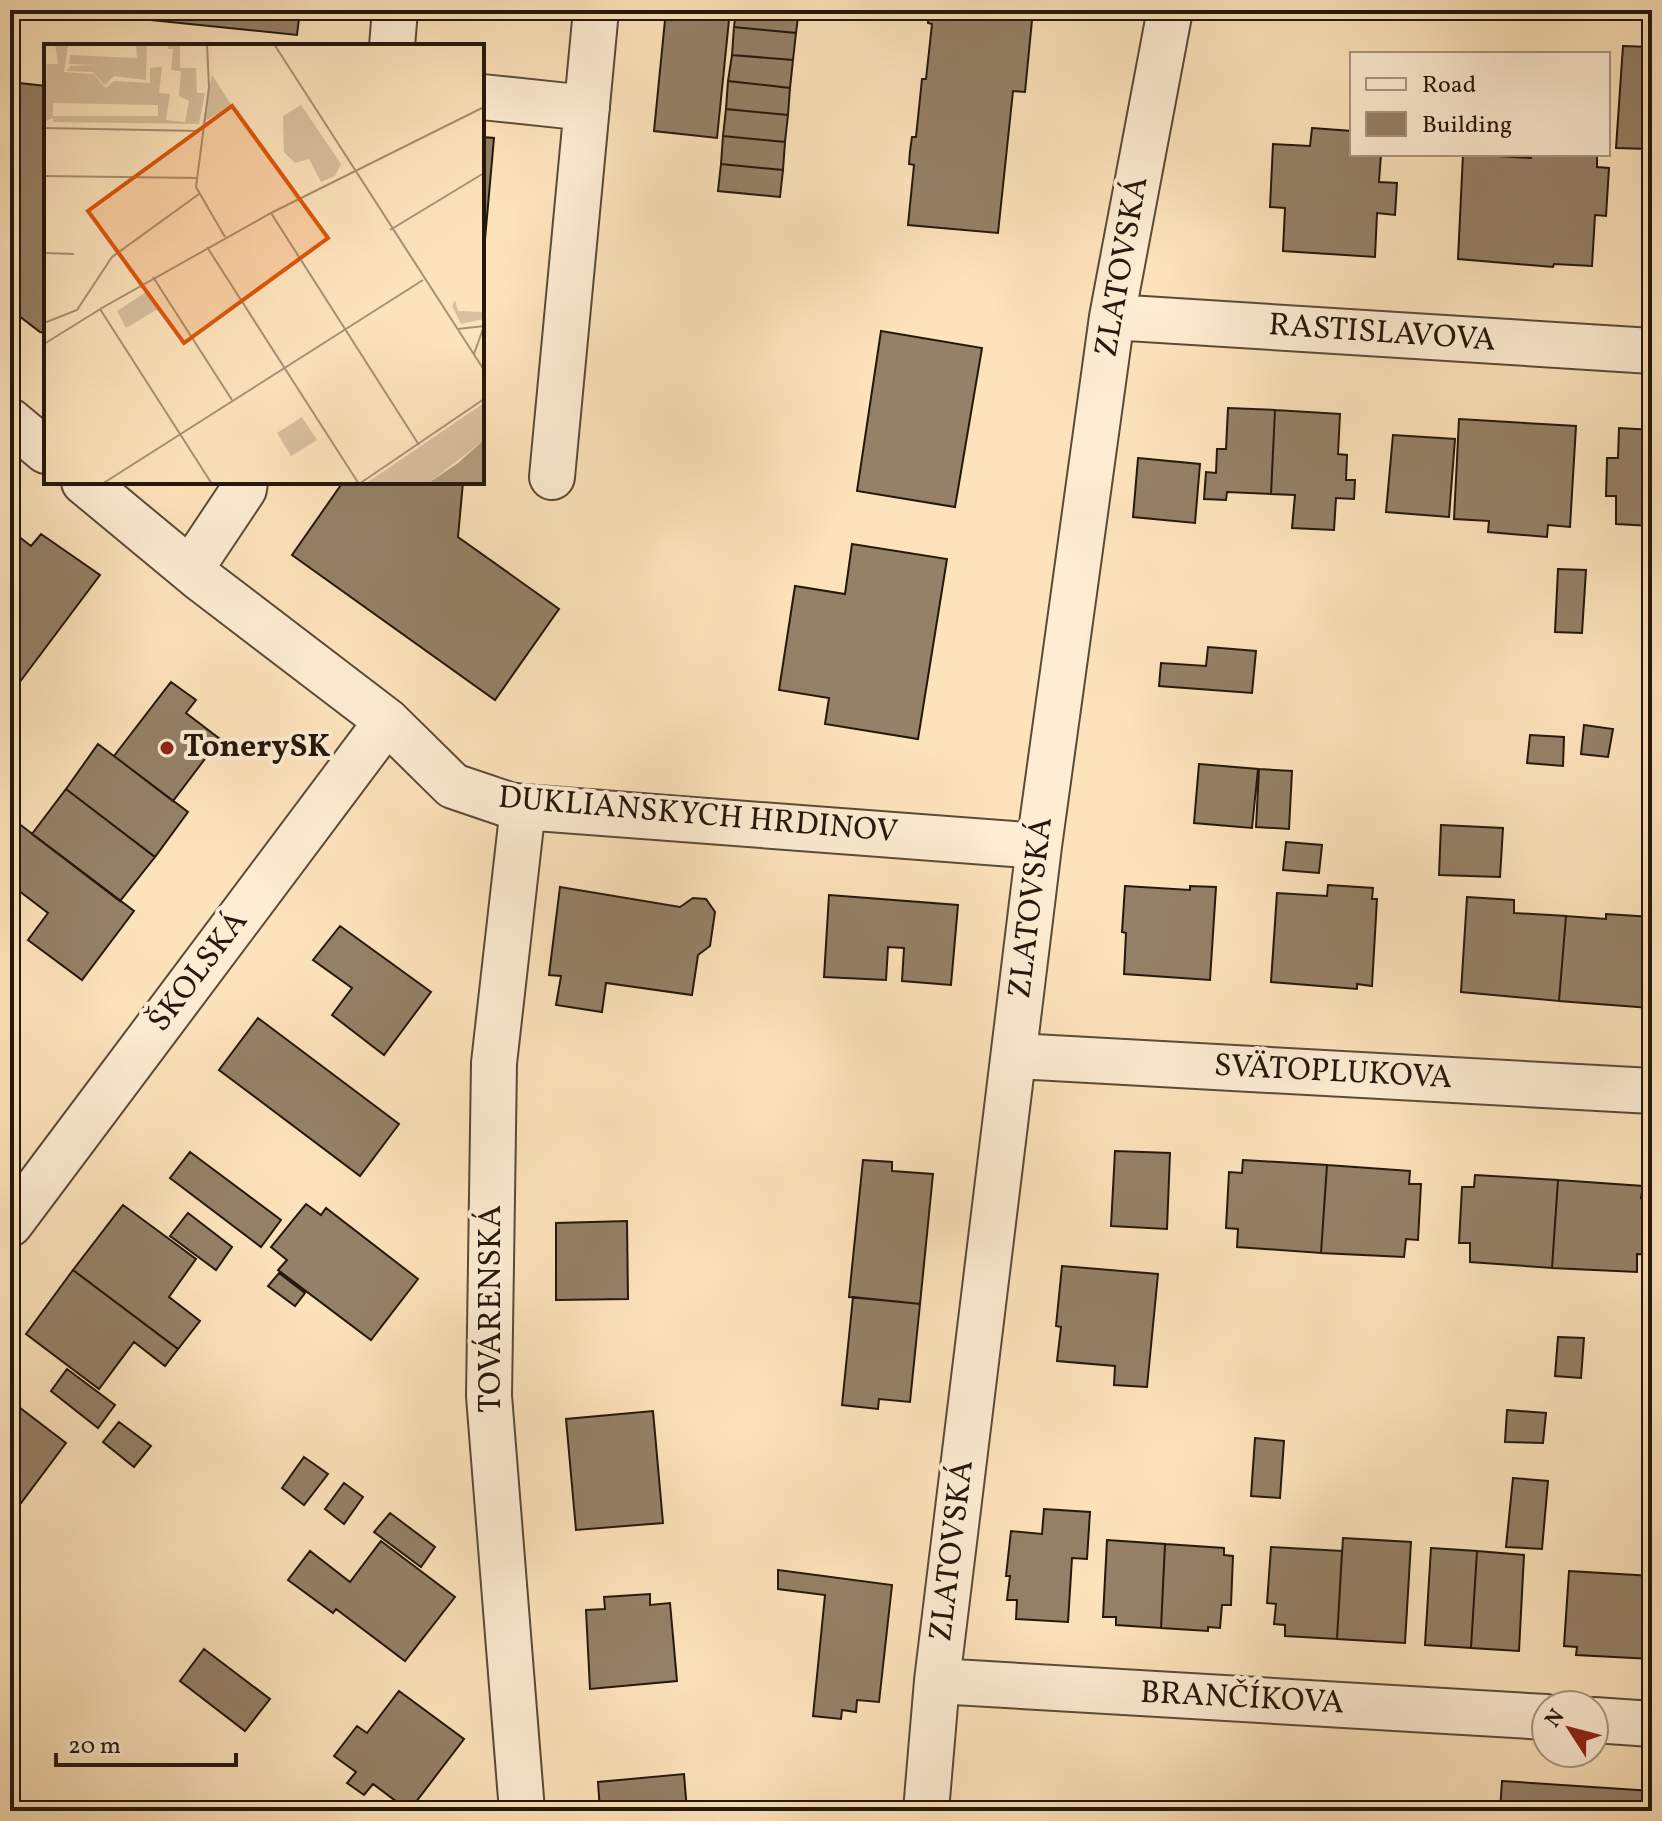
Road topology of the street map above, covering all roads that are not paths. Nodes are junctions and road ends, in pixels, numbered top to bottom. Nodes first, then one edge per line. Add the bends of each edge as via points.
1 (395, 10) edge
2 (596, 10) edge
3 (1170, 10) edge
4 (392, 44) edge
5 (484, 97) edge
6 (587, 108) junction
7 (1112, 317) junction
8 (1652, 351) edge
9 (10, 421) edge
10 (44, 449) edge
11 (552, 477) dead end
12 (86, 484) edge
13 (245, 484) edge
14 (190, 570) junction
15 (387, 721) junction
16 (523, 807) junction
17 (1039, 846) junction
18 (1015, 1056) junction
19 (1652, 1091) edge
20 (10, 1224) edge
21 (937, 1681) junction
22 (1530, 1716) edge
23 (1610, 1721) edge
24 (1652, 1724) edge
25 (522, 1811) edge
26 (926, 1811) edge

1 - 4 street
2 - 6 street
3 - 7 street, ZLATOVSKÁ
5 - 6 street
6 - 11 street
7 - 8 street, RASTISLAVOVA
7 - 17 street, ZLATOVSKÁ
9 - 10 street
12 - 14 street, DUKLIANSKYCH HRDINOV
13 - 14 street
14 - 15 street, DUKLIANSKYCH HRDINOV
15 - 16 street, DUKLIANSKYCH HRDINOV via 453,786
15 - 20 street, ŠKOLSKÁ
16 - 17 street, DUKLIANSKYCH HRDINOV
16 - 25 street, TOVÁRENSKÁ via 494,1063 489,1396
17 - 18 street, ZLATOVSKÁ
18 - 19 street, SVÄTOPLUKOVA
18 - 21 street, ZLATOVSKÁ
21 - 22 street, BRANČÍKOVA
21 - 26 street, ZLATOVSKÁ
23 - 24 street

